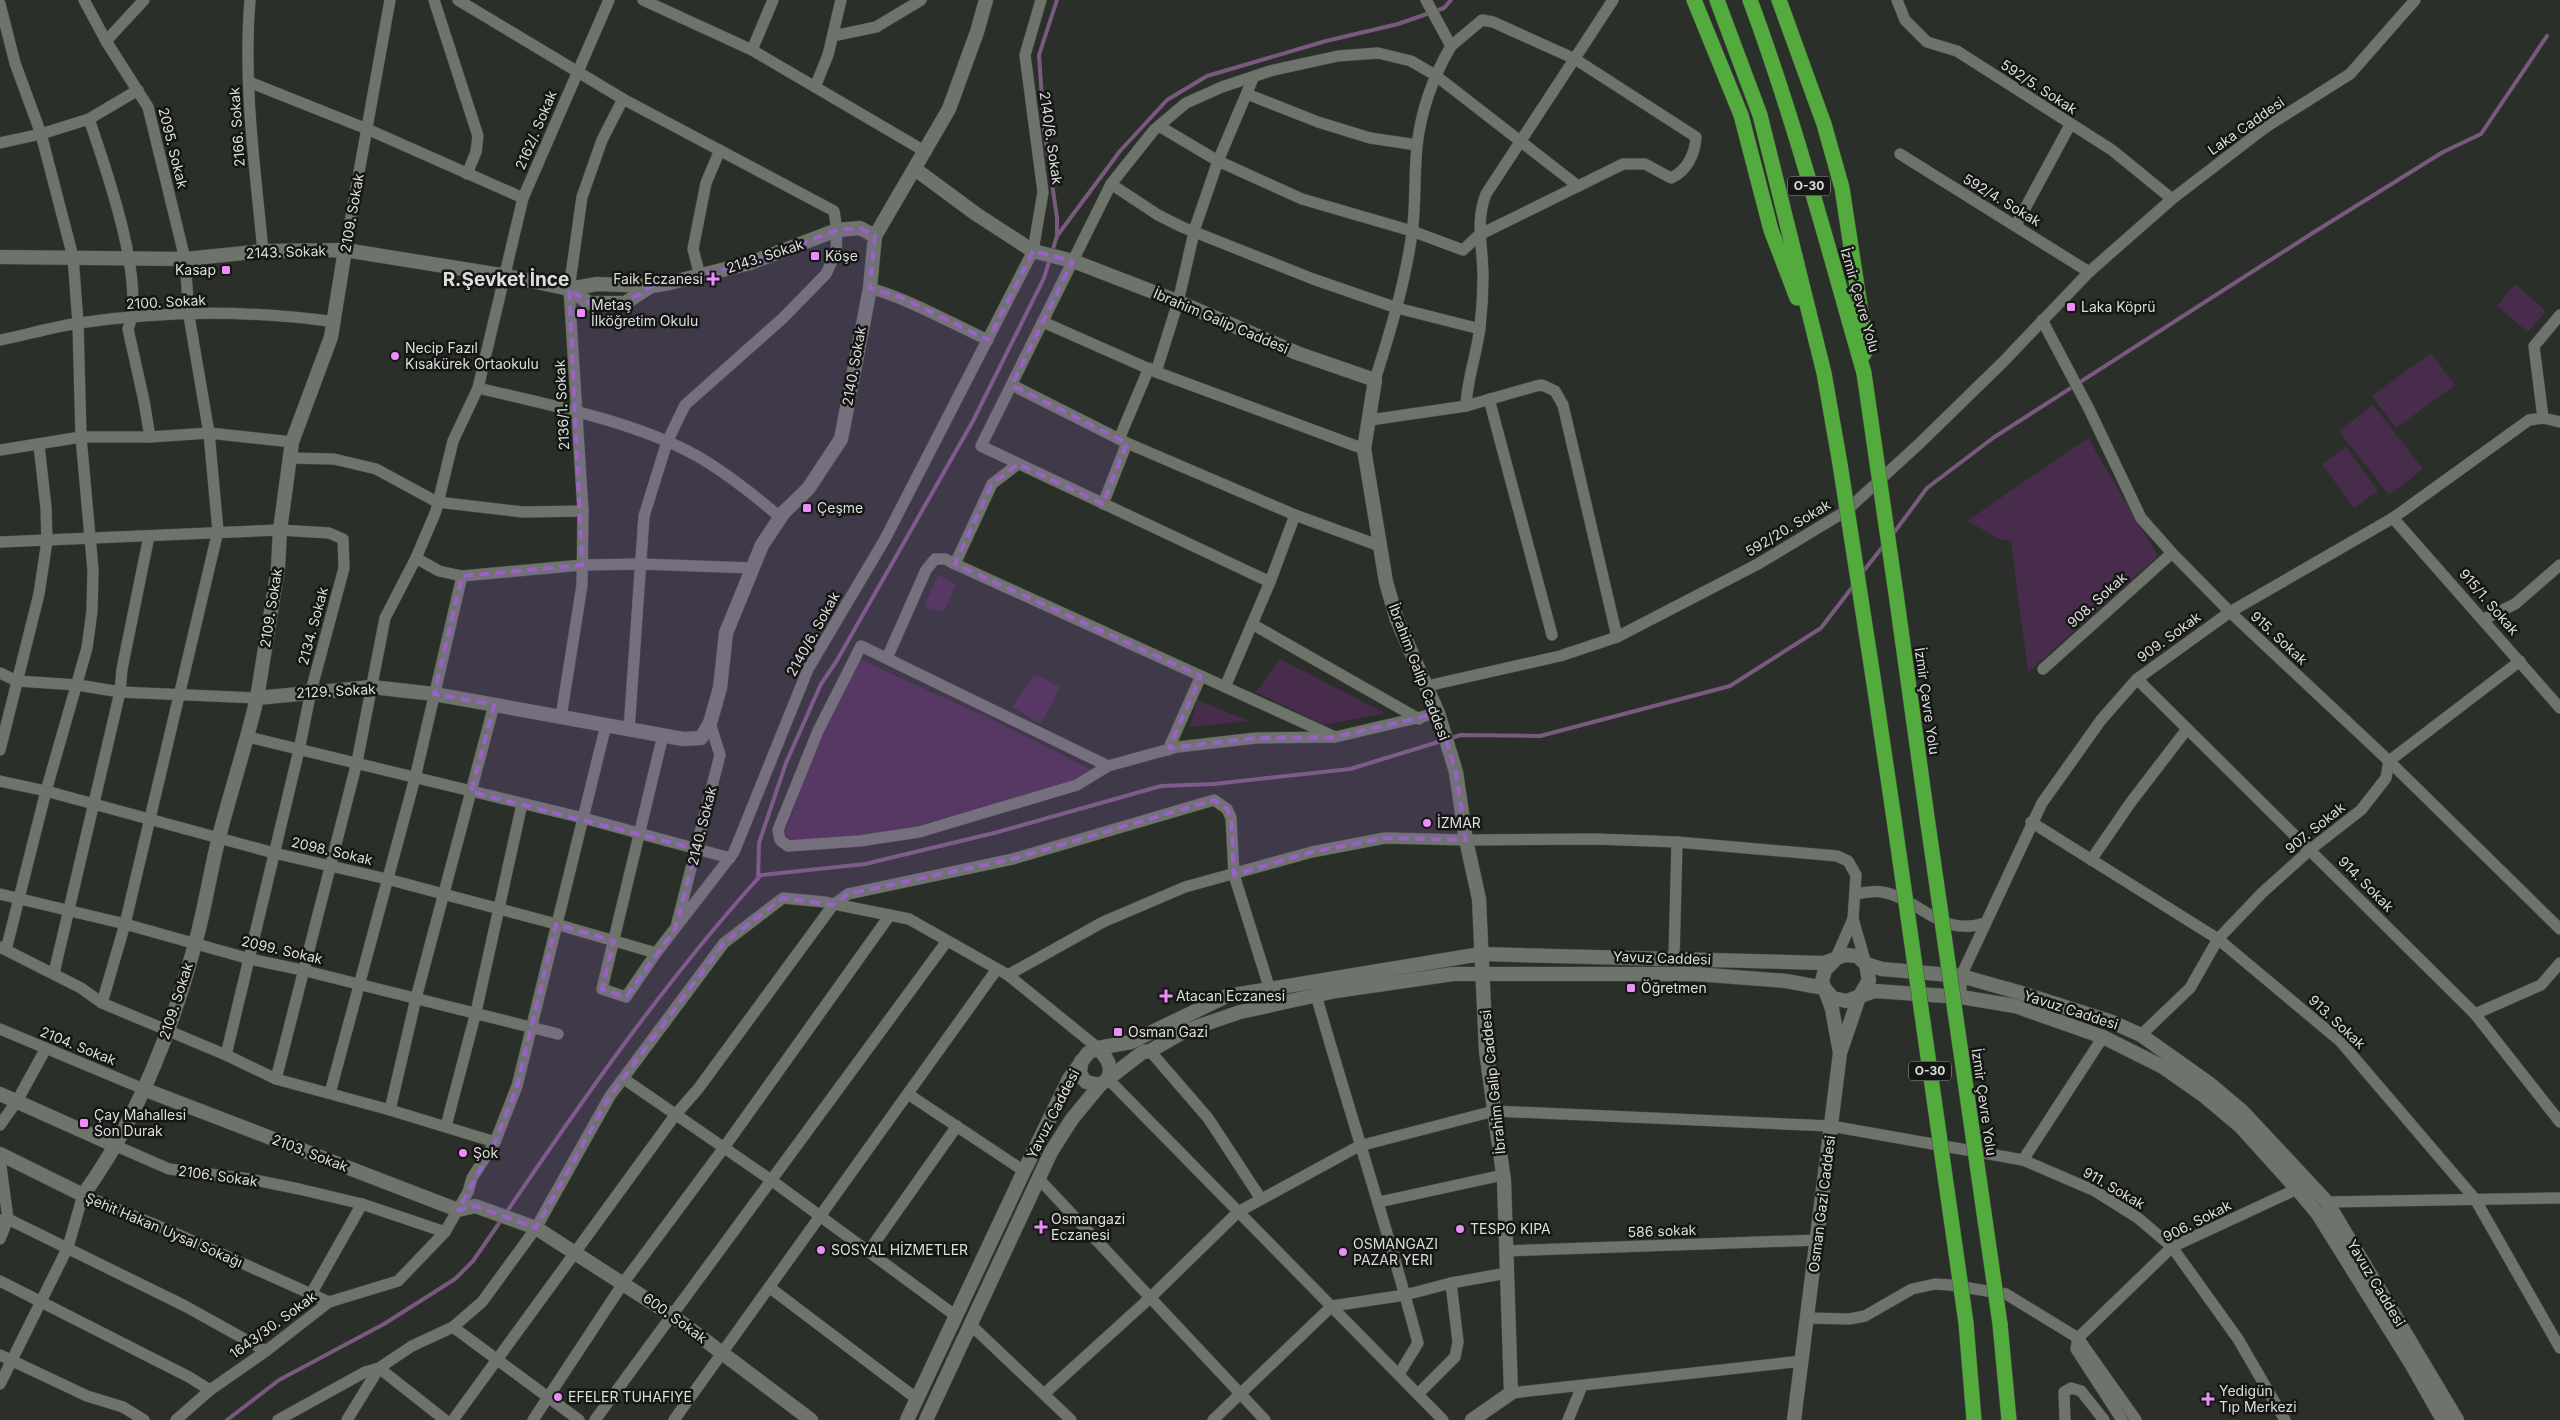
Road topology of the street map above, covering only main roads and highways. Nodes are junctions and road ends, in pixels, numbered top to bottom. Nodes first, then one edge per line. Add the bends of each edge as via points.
1 (986, 0) edge
2 (1694, 0) edge
3 (1717, 0) edge
4 (1750, 0) edge
5 (1779, 0) edge
6 (916, 169) junction
7 (875, 236) junction
8 (345, 250) junction
9 (0, 256) edge
10 (651, 286) junction
11 (569, 289) junction
12 (1864, 372) junction
13 (1824, 373) junction
14 (257, 698) junction
15 (702, 738) joint
16 (1481, 954) junction
17 (1835, 960) junction
18 (1866, 964) junction
19 (1482, 974) junction
20 (1824, 988) junction
21 (1859, 997) junction
22 (1098, 1048) junction
23 (1840, 1053) junction
24 (1081, 1061) junction
25 (1104, 1082) junction
26 (146, 1090) junction
27 (0, 1094) edge
28 (114, 1145) junction
29 (0, 1154) edge
30 (84, 1196) joint
31 (475, 1206) joint
32 (930, 1418) edge
33 (810, 1420) edge
34 (907, 1420) edge
35 (1472, 1420) edge
36 (1794, 1420) edge
37 (1974, 1420) edge
38 (2009, 1420) edge
39 (2443, 1420) edge
40 (2457, 1420) edge

1 - 6 main road, 2140. Sokak via 978,32 949,109
2 - 13 highway via 1741,115 1771,230
3 - 13 highway, O-30 via 1760,115
4 - 12 highway, İzmir Çevre Yolu / O-30
5 - 12 highway via 1824,124 1842,188 1864,332
6 - 7 main road, 2140. Sokak
6 - 16 main road, İbrahim Galip Caddesi via 1033,251 1073,260 1297,353 1375,380 1364,449 1386,582 1397,620 1438,713 1456,772 1479,899
7 - 10 main road, 2143. Sokak via 860,228 837,230 750,263
7 - 15 main road, 2140. Sokak via 870,288 841,439 808,489 780,517 762,545 726,633 720,688
8 - 9 main road, 2143. Sokak via 263,251 185,259
8 - 11 main road, 2143. Sokak
8 - 14 main road, 2109. Sokak via 334,322 315,386 292,442 278,568
10 - 11 main road, 2143. Sokak via 597,284
10 - 11 main road, 2143. Sokak via 625,303 589,303
12 - 38 highway, İzmir Çevre Yolu / O-30, bridge via 2000,1324
13 - 37 highway, O-30, bridge via 1894,819 1966,1323
14 - 15 main road, 2129. Sokak via 372,687 434,694 683,739
14 - 26 main road, 2109. Sokak via 219,838 195,944
16 - 17 main road, Yavuz Caddesi via 1824,963
16 - 19 main road, İbrahim Galip Caddesi
16 - 22 main road, Yavuz Caddesi via 1227,996 1131,1042
17 - 18 main road, Yavuz Caddesi via 1845,955 1857,956
17 - 20 main road via 1825,970
18 - 21 main road via 1869,980
18 - 40 main road, Yavuz Caddesi via 1882,969 1961,976 2112,1022 2141,1035 2210,1084 2242,1112 2327,1202
19 - 20 main road, Yavuz Caddesi via 1695,974 1786,981
19 - 25 main road, Yavuz Caddesi via 1452,974 1316,995 1240,1012 1185,1031 1143,1052
19 - 35 main road, İbrahim Galip Caddesi via 1486,1051 1503,1175 1511,1393
20 - 21 main road, Yavuz Caddesi via 1834,998 1846,1001
20 - 23 main road, Osman Gazi Caddesi via 1832,1009
21 - 23 main road
21 - 39 main road, Yavuz Caddesi via 1875,991 1961,997 2015,1006 2104,1037 2163,1067 2203,1095 2242,1127 2318,1214
22 - 24 main road, Yavuz Caddesi
22 - 25 main road via 1111,1072
23 - 36 main road, Osman Gazi Caddesi
24 - 25 main road via 1080,1074 1086,1082
24 - 34 main road, Yavuz Caddesi via 1024,1171
25 - 32 main road, Yavuz Caddesi via 1072,1119 1051,1152
26 - 28 main road, 2109. Sokak
26 - 31 main road, 2103. Sokak via 458,1210
27 - 28 main road, 2106. Sokak
28 - 30 main road, 2109. Sokak via 107,1163
29 - 30 main road, Şehit Hakan Uysal Sokağı
31 - 33 main road, 600. Sokak via 534,1227 624,1282

